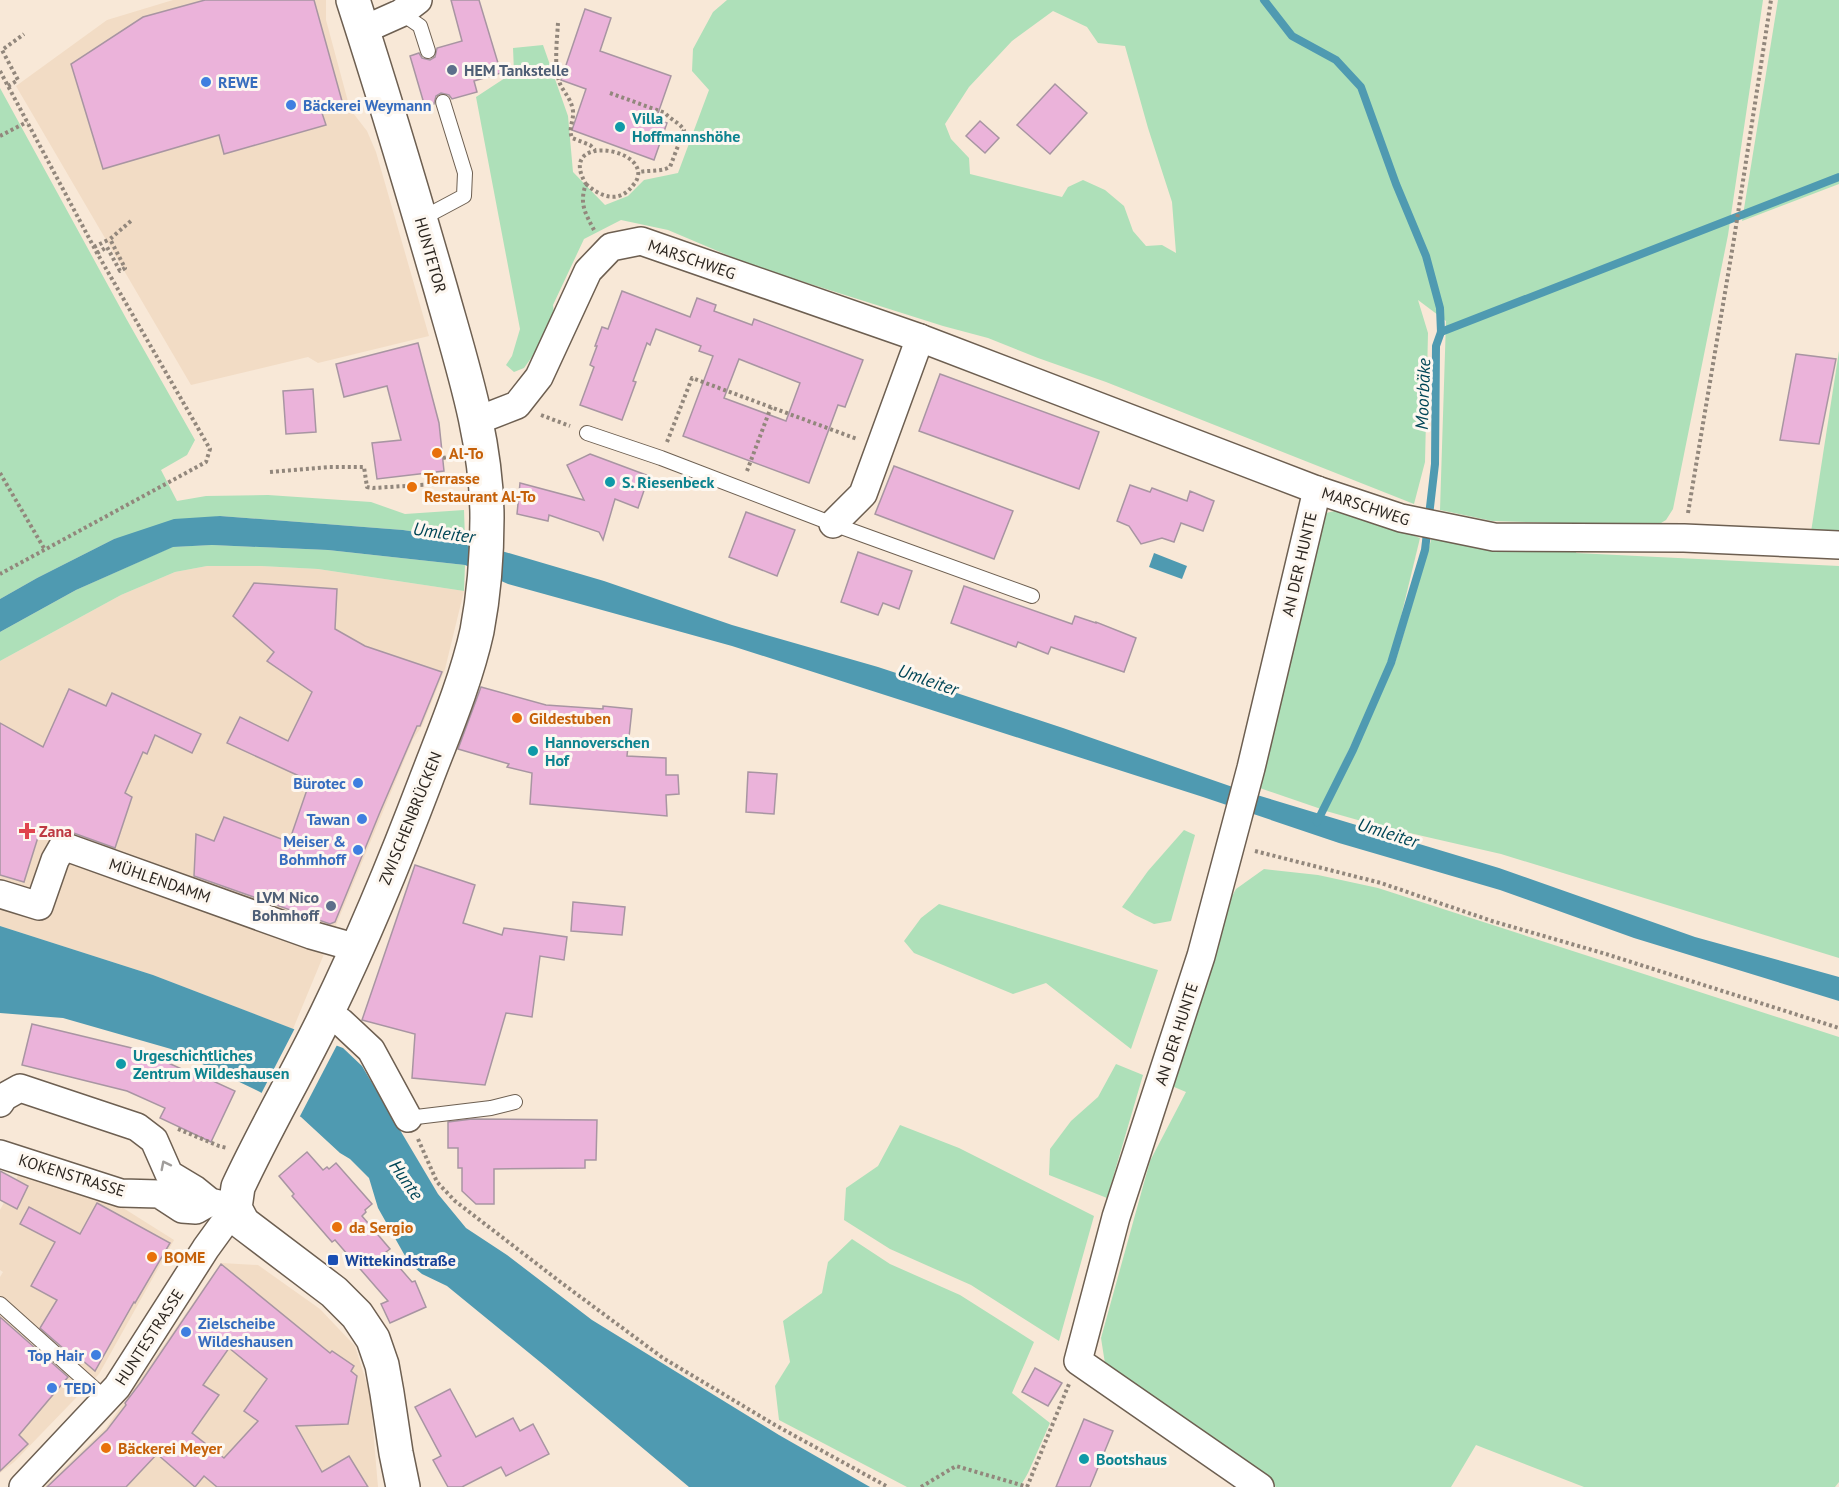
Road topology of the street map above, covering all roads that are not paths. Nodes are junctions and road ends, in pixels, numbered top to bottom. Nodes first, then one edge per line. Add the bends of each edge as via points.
1 (410, 6) edge
2 (358, 15) edge
3 (428, 51) dead end
4 (443, 102) dead end
5 (421, 219) junction
6 (920, 338) junction
7 (476, 422) junction
8 (587, 434) road end
9 (1317, 490) junction
10 (487, 515) joint
11 (833, 524) junction
12 (1839, 546) edge
13 (1032, 596) dead end
14 (0, 894) edge
15 (357, 948) junction
16 (321, 1025) junction
17 (515, 1102) dead end
18 (0, 1103) edge
19 (279, 1105) joint
20 (408, 1118) joint
21 (0, 1154) edge
22 (222, 1205) junction
23 (0, 1304) edge
24 (106, 1399) junction
25 (29, 1485) edge
26 (403, 1487) edge
27 (1260, 1487) edge

1 - 2 street
1 - 3 lane
2 - 5 street, HUNTETOR
4 - 5 lane via 465,173 464,196
5 - 7 street, HUNTETOR
6 - 7 street, MARSCHWEG via 641,241 611,247 588,271 539,377 517,405
6 - 9 street, MARSCHWEG
6 - 11 street via 863,494
7 - 10 street, HUNTETOR
8 - 11 lane
9 - 12 street, MARSCHWEG via 1401,518 1494,537 1684,538
9 - 27 street, AN DER HUNTE via 1251,768 1201,956 1116,1217 1078,1361
10 - 15 street, ZWISCHENBRÜCKEN via 482,598 460,687 412,817
11 - 13 lane
14 - 15 street, MÜHLENDAMM via 39,906 63,846 310,935
15 - 16 street, ZWISCHENBRÜCKEN
16 - 19 street, ZWISCHENBRÜCKEN
16 - 20 street via 341,1022 371,1050
17 - 20 lane
22 -> 18 street via 169,1174 154,1140 136,1127 20,1088
19 - 22 street, HUNTESTRASSE via 238,1187
21 - 22 street, KOKENSTRASSE via 121,1193 159,1194 183,1209
22 - 24 street, HUNTESTRASSE via 206,1248
22 - 26 street via 334,1292 357,1315 373,1340 382,1365
23 - 24 lane
24 - 25 street, HUNTESTRASSE

